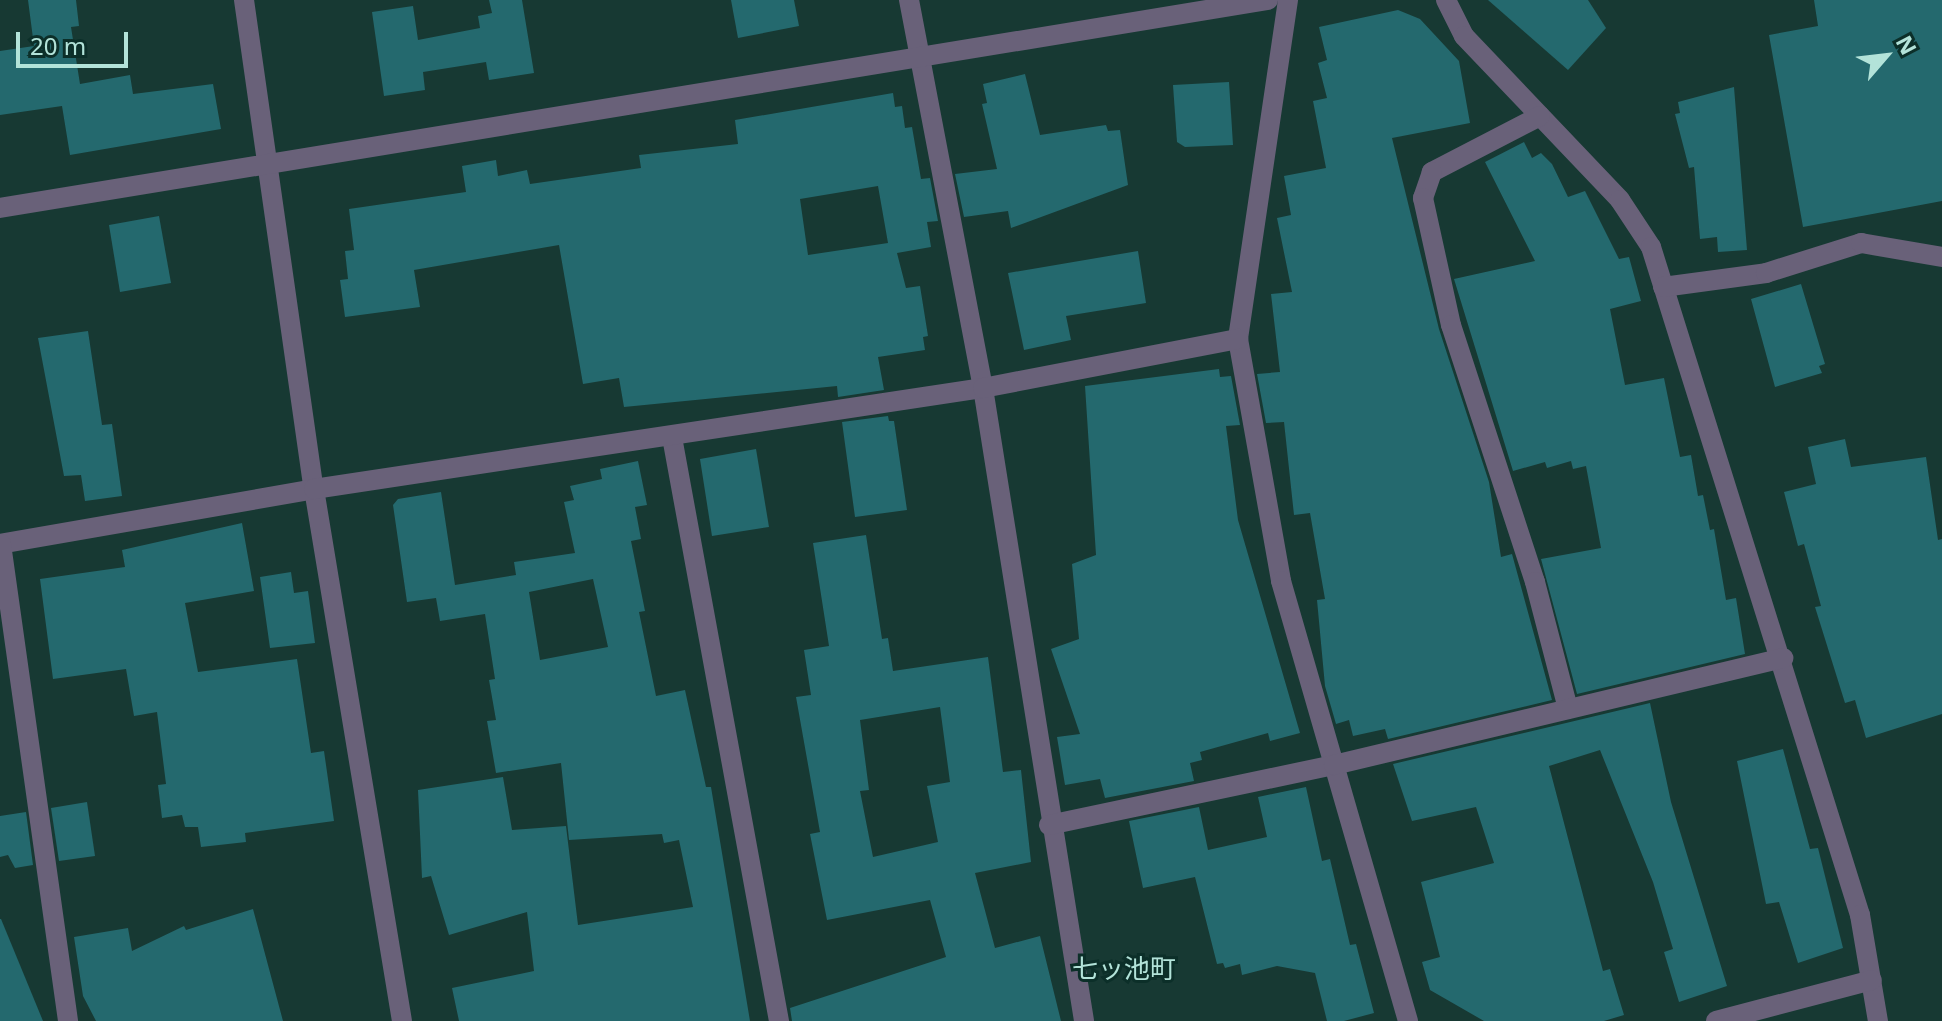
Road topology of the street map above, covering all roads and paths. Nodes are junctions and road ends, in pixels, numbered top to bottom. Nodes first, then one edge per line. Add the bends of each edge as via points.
1 (244, 0) edge
2 (909, 0) edge
3 (1268, 0) edge
4 (1288, 0) edge
5 (1446, 0) edge
6 (923, 57) junction
7 (1540, 116) junction
8 (266, 164) junction
9 (0, 208) edge
10 (1942, 257) edge
11 (1663, 287) junction
12 (1238, 339) junction
13 (983, 388) junction
14 (672, 437) junction
15 (314, 489) junction
16 (0, 544) edge
17 (1783, 658) junction
18 (1568, 709) junction
19 (1334, 765) junction
20 (1049, 825) junction
21 (1872, 980) junction
22 (68, 1021) edge
23 (402, 1021) edge
24 (779, 1021) edge
25 (1084, 1021) edge
26 (1408, 1021) edge
27 (1716, 1021) edge
28 (1878, 1021) edge

1 - 8 street
2 - 6 street
3 - 6 street
4 - 12 street
5 - 7 street via 1464,36
6 - 8 street
6 - 13 street
7 - 11 street via 1635,221 1651,247
7 - 18 street via 1432,172 1423,198 1451,325 1535,582
8 - 9 street
8 - 15 street
10 - 11 street via 1861,243 1766,273
11 - 17 street
12 - 13 street
12 - 19 street via 1281,581
13 - 14 street
13 - 20 street
14 - 15 street
14 - 24 street
15 - 16 street
15 - 23 street
16 - 22 street
17 - 18 street
17 - 21 street via 1860,915
18 - 19 street
19 - 20 street
19 - 26 street
20 - 25 street
21 - 27 street
21 - 28 street

